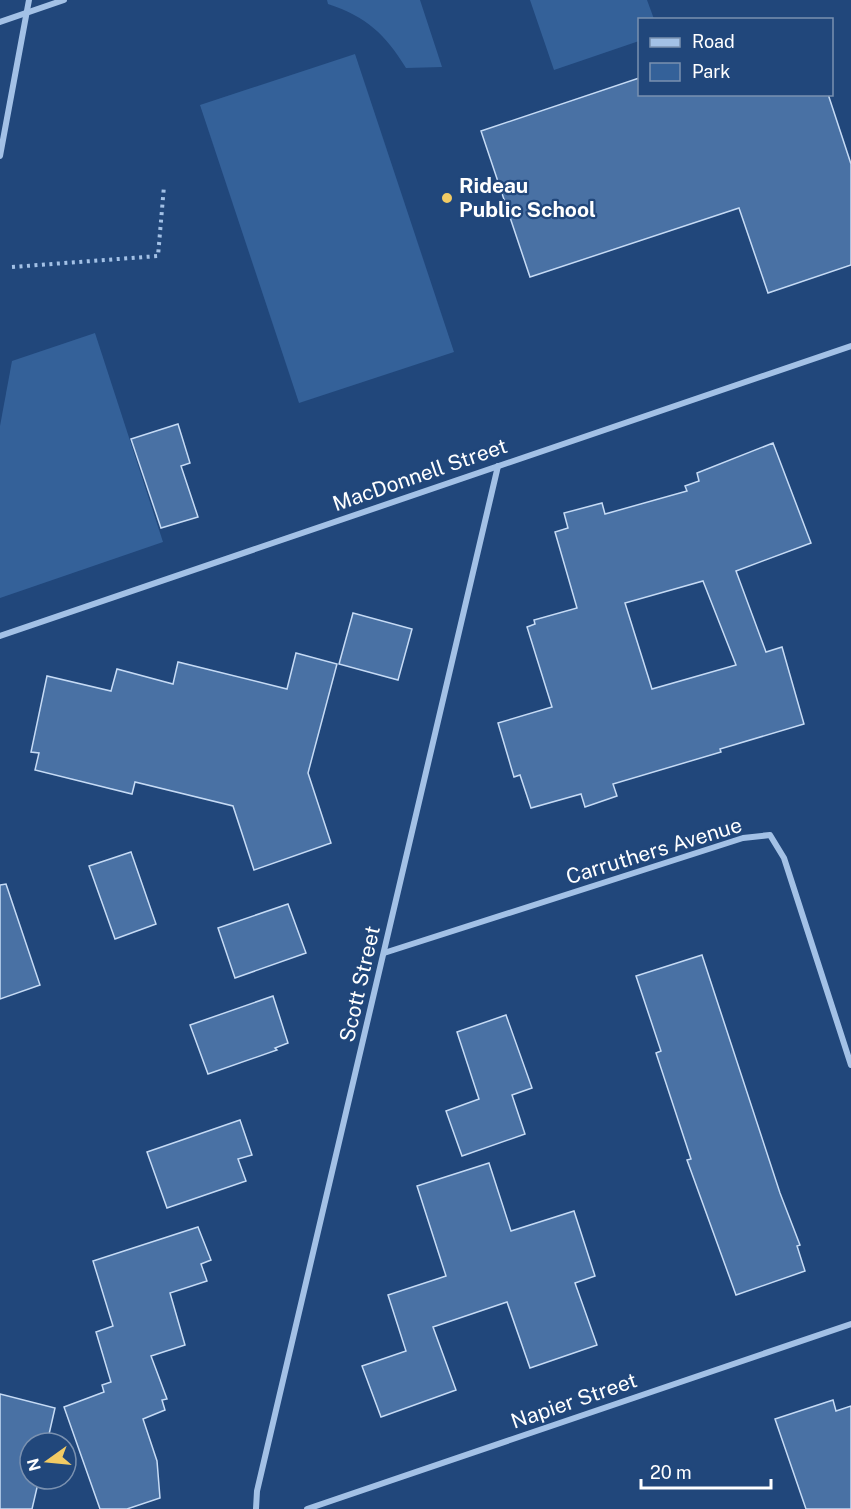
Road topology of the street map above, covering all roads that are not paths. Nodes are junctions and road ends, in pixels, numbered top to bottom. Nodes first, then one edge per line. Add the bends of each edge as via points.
1 (29, 0) edge
2 (64, 0) edge
3 (26, 13) junction
4 (0, 22) edge
5 (0, 156) edge
6 (851, 346) edge
7 (498, 466) junction
8 (0, 636) edge
9 (384, 953) junction
10 (851, 1065) edge
11 (851, 1324) edge
12 (256, 1509) edge
13 (307, 1509) edge

1 - 3 street
2 - 3 street
3 - 4 street
3 - 5 street
6 - 7 street, MacDonnell Street
7 - 8 street, MacDonnell Street
7 - 9 street, Scott Street
9 - 10 street, Carruthers Avenue via 744,838 770,835 784,858
9 - 12 street, Scott Street via 257,1491
11 - 13 street, Napier Street

